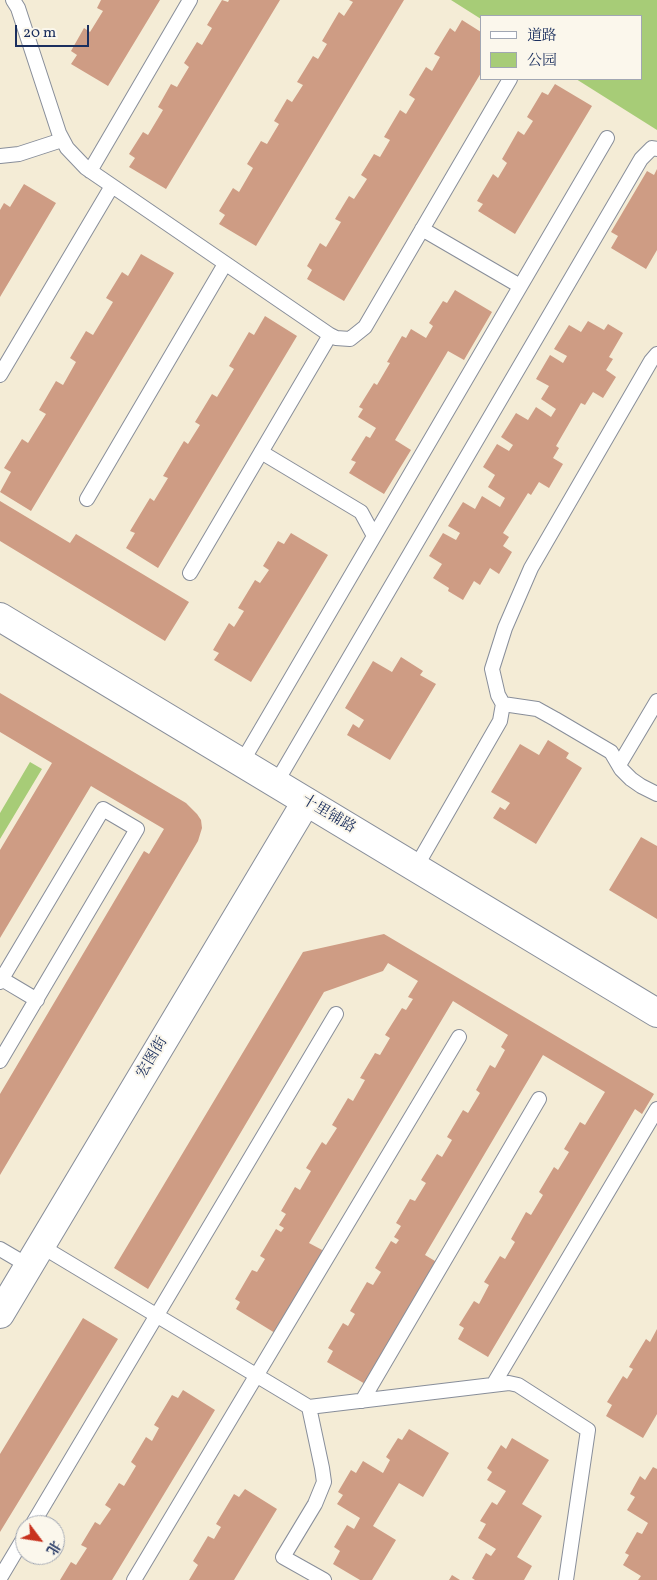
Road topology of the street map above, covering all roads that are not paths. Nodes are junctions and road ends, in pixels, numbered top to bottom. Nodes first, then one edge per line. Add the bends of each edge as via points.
1 (13, 0) edge
2 (190, 0) edge
3 (509, 80) edge
4 (607, 138) dead end
5 (62, 140) junction
6 (657, 149) edge
7 (0, 156) edge
8 (90, 171) junction
9 (112, 186) junction
10 (422, 229) junction
11 (225, 264) junction
12 (520, 286) junction
13 (330, 336) junction
14 (657, 354) edge
15 (0, 375) edge
16 (262, 452) junction
17 (87, 498) dead end
18 (374, 536) junction
19 (190, 573) dead end
20 (0, 617) edge
21 (657, 701) edge
22 (503, 704) junction
23 (242, 762) junction
24 (619, 766) junction
25 (276, 783) junction
26 (657, 794) edge
27 (306, 802) junction
28 (416, 867) junction
29 (1, 980) edge
30 (36, 1000) junction
31 (657, 1013) edge
32 (336, 1014) dead end
33 (459, 1037) dead end
34 (0, 1061) edge
35 (539, 1099) dead end
36 (657, 1109) edge
37 (0, 1249) edge
38 (35, 1256) junction
39 (0, 1314) edge
40 (156, 1316) junction
41 (256, 1376) junction
42 (493, 1385) junction
43 (362, 1401) junction
44 (308, 1408) junction
45 (38, 1515) edge
46 (15, 1553) edge
47 (0, 1578) edge
48 (134, 1580) edge
49 (324, 1580) edge
50 (566, 1580) edge

1 - 5 lane
2 - 8 lane
3 - 10 lane
4 - 12 lane
5 - 7 lane via 19,154
5 - 8 lane
6 - 25 lane via 652,148 641,159
8 - 9 lane
9 - 11 lane
9 - 15 lane
10 - 12 lane
10 - 13 lane via 365,327 350,340
11 - 13 lane
11 - 17 lane
12 - 18 lane
13 - 16 lane
14 - 22 lane via 530,568 492,669
16 - 18 lane via 361,512
16 - 19 lane
18 - 23 lane
20 - 23 street, 十里铺路
21 - 24 lane
22 - 24 lane via 537,710 611,752
22 - 28 lane via 500,721
23 - 25 street, 十里铺路
24 - 26 lane via 631,780
25 - 27 street, 十里铺路
27 - 28 street, 十里铺路
27 - 38 street, 宏图街
28 - 31 street, 十里铺路
29 - 30 lane
29 - 30 lane via 103,809 137,829
30 - 34 lane
32 - 40 lane
33 - 41 lane
35 - 43 lane
36 - 42 lane
37 - 38 lane
38 - 39 street, 宏图街
38 - 40 lane
40 - 41 lane
40 - 45 lane
41 - 44 lane
41 - 48 lane
42 - 43 lane
42 - 50 lane via 508,1383 518,1386 588,1430
43 - 44 lane
44 - 49 lane via 324,1482 315,1504 283,1556
46 - 47 lane

